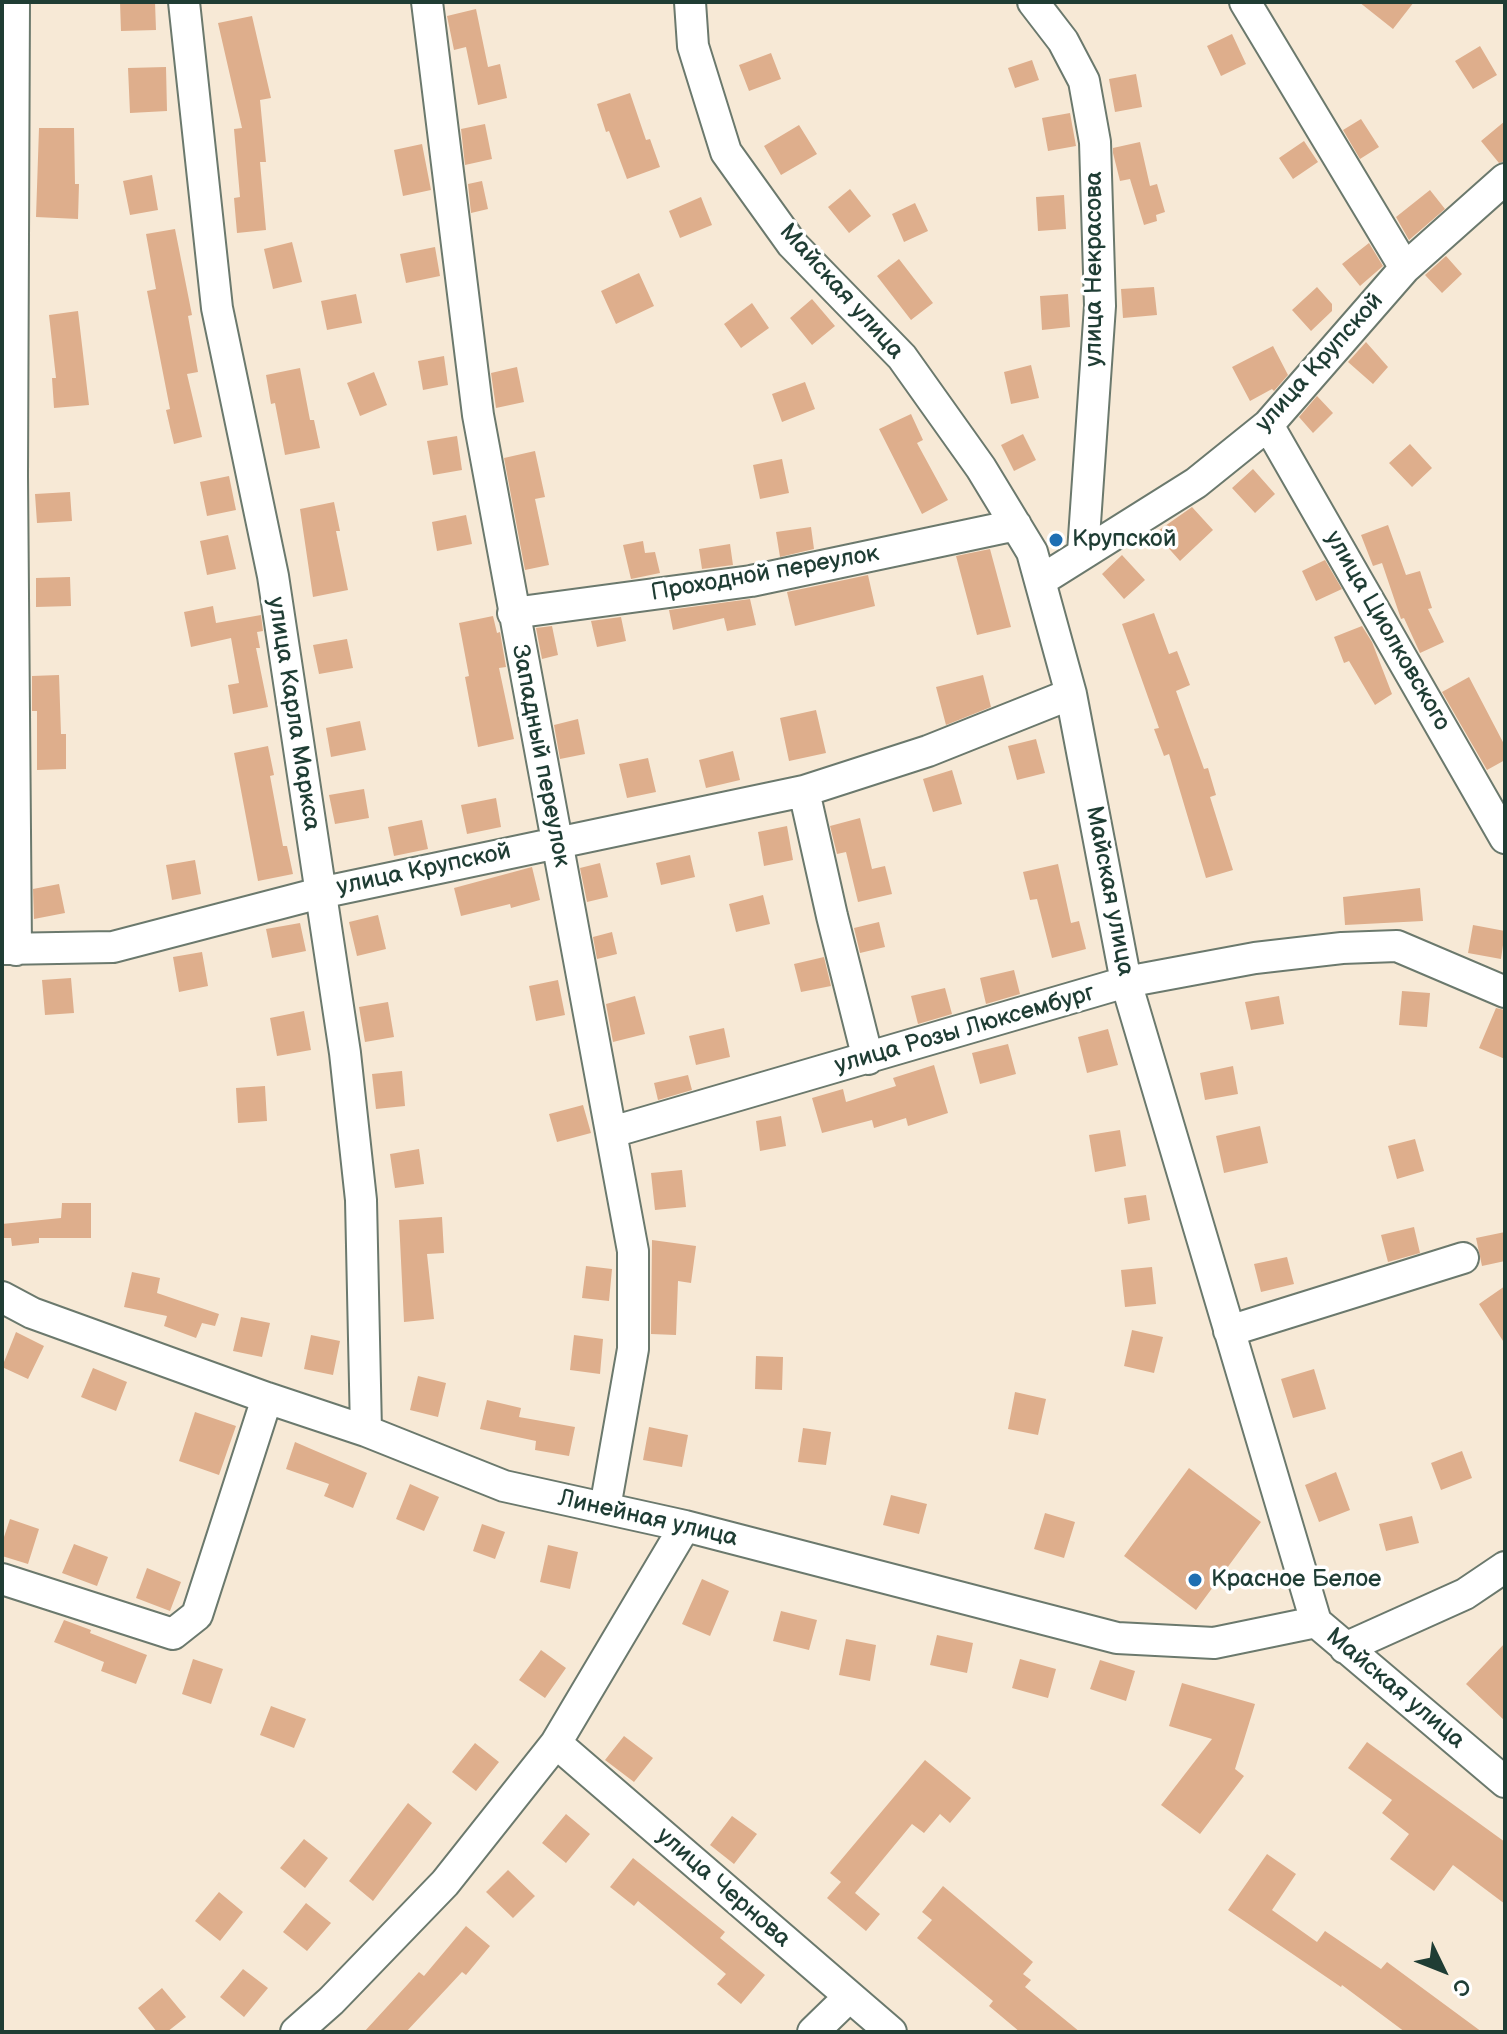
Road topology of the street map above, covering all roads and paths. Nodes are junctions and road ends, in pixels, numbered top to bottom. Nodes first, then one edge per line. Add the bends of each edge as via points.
1 (14, 2) edge
2 (184, 2) edge
3 (427, 2) edge
4 (690, 2) edge
5 (1033, 2) edge
6 (1245, 2) edge
7 (1505, 179) edge
8 (1405, 268) junction
9 (1268, 425) junction
10 (1016, 525) junction
11 (1083, 552) junction
12 (1040, 581) junction
13 (513, 613) junction
14 (1071, 694) junction
15 (804, 791) junction
16 (1505, 838) edge
17 (556, 841) junction
18 (320, 893) junction
19 (9, 950) edge
20 (1126, 982) junction
21 (1505, 992) edge
22 (868, 1059) junction
23 (612, 1132) junction
24 (1463, 1258) dead end
25 (2, 1297) edge
26 (1229, 1331) junction
27 (267, 1398) junction
28 (366, 1431) junction
29 (605, 1508) junction
30 (685, 1526) junction
31 (1505, 1567) edge
32 (2, 1579) edge
33 (1316, 1622) junction
34 (1345, 1648) junction
35 (556, 1743) junction
36 (1505, 1782) edge
37 (849, 1997) junction
38 (296, 2032) edge
39 (813, 2032) edge
40 (891, 2032) edge

1 - 19 street
2 - 18 street, улица Карла Маркса via 217,308 273,576
3 - 13 street, Западный переулок via 478,415
4 - 10 street, Майская улица via 693,46 726,152 792,244 902,357
5 - 11 street, улица Некрасова via 1063,41 1084,81 1095,142 1100,306
6 - 8 street
7 - 8 street, улица Крупской
8 - 9 street, улица Крупской
9 - 11 street, улица Крупской via 1196,483
9 - 16 street, улица Циолковского
10 - 12 street, Майская улица via 1032,552
10 - 13 street, Проходной переулок via 751,581
11 - 12 street, улица Крупской
12 - 14 street, Майская улица
13 - 17 street, Западный переулок
14 - 15 street, улица Крупской via 928,751
14 - 20 street, Майская улица
15 - 17 street, улица Крупской
15 - 22 street
17 - 18 street, улица Крупской
17 - 23 street, Западный переулок
18 - 19 street, улица Крупской via 113,947
18 - 28 street, улица Карла Маркса via 361,1200
20 - 21 street, улица Розы Люксембург via 1255,958 1397,946
20 - 22 street, улица Розы Люксембург
20 - 26 street, Майская улица
22 - 23 street, улица Розы Люксембург
23 - 29 street, Западный переулок via 633,1251 633,1349
24 - 26 street
25 - 27 street, Линейная улица via 32,1313
26 - 33 street, Майская улица
27 - 28 street, Линейная улица
27 - 32 street via 197,1615 173,1634
28 - 29 street, Линейная улица via 504,1486
29 - 30 street, Линейная улица
30 - 33 street, Линейная улица via 1117,1638 1214,1643
30 - 35 street
31 - 34 street via 1465,1594
33 - 34 street, Майская улица
34 - 36 street, Майская улица
35 - 37 street, улица Чернова
35 - 38 street via 445,1883
37 - 39 street
37 - 40 street, улица Чернова

